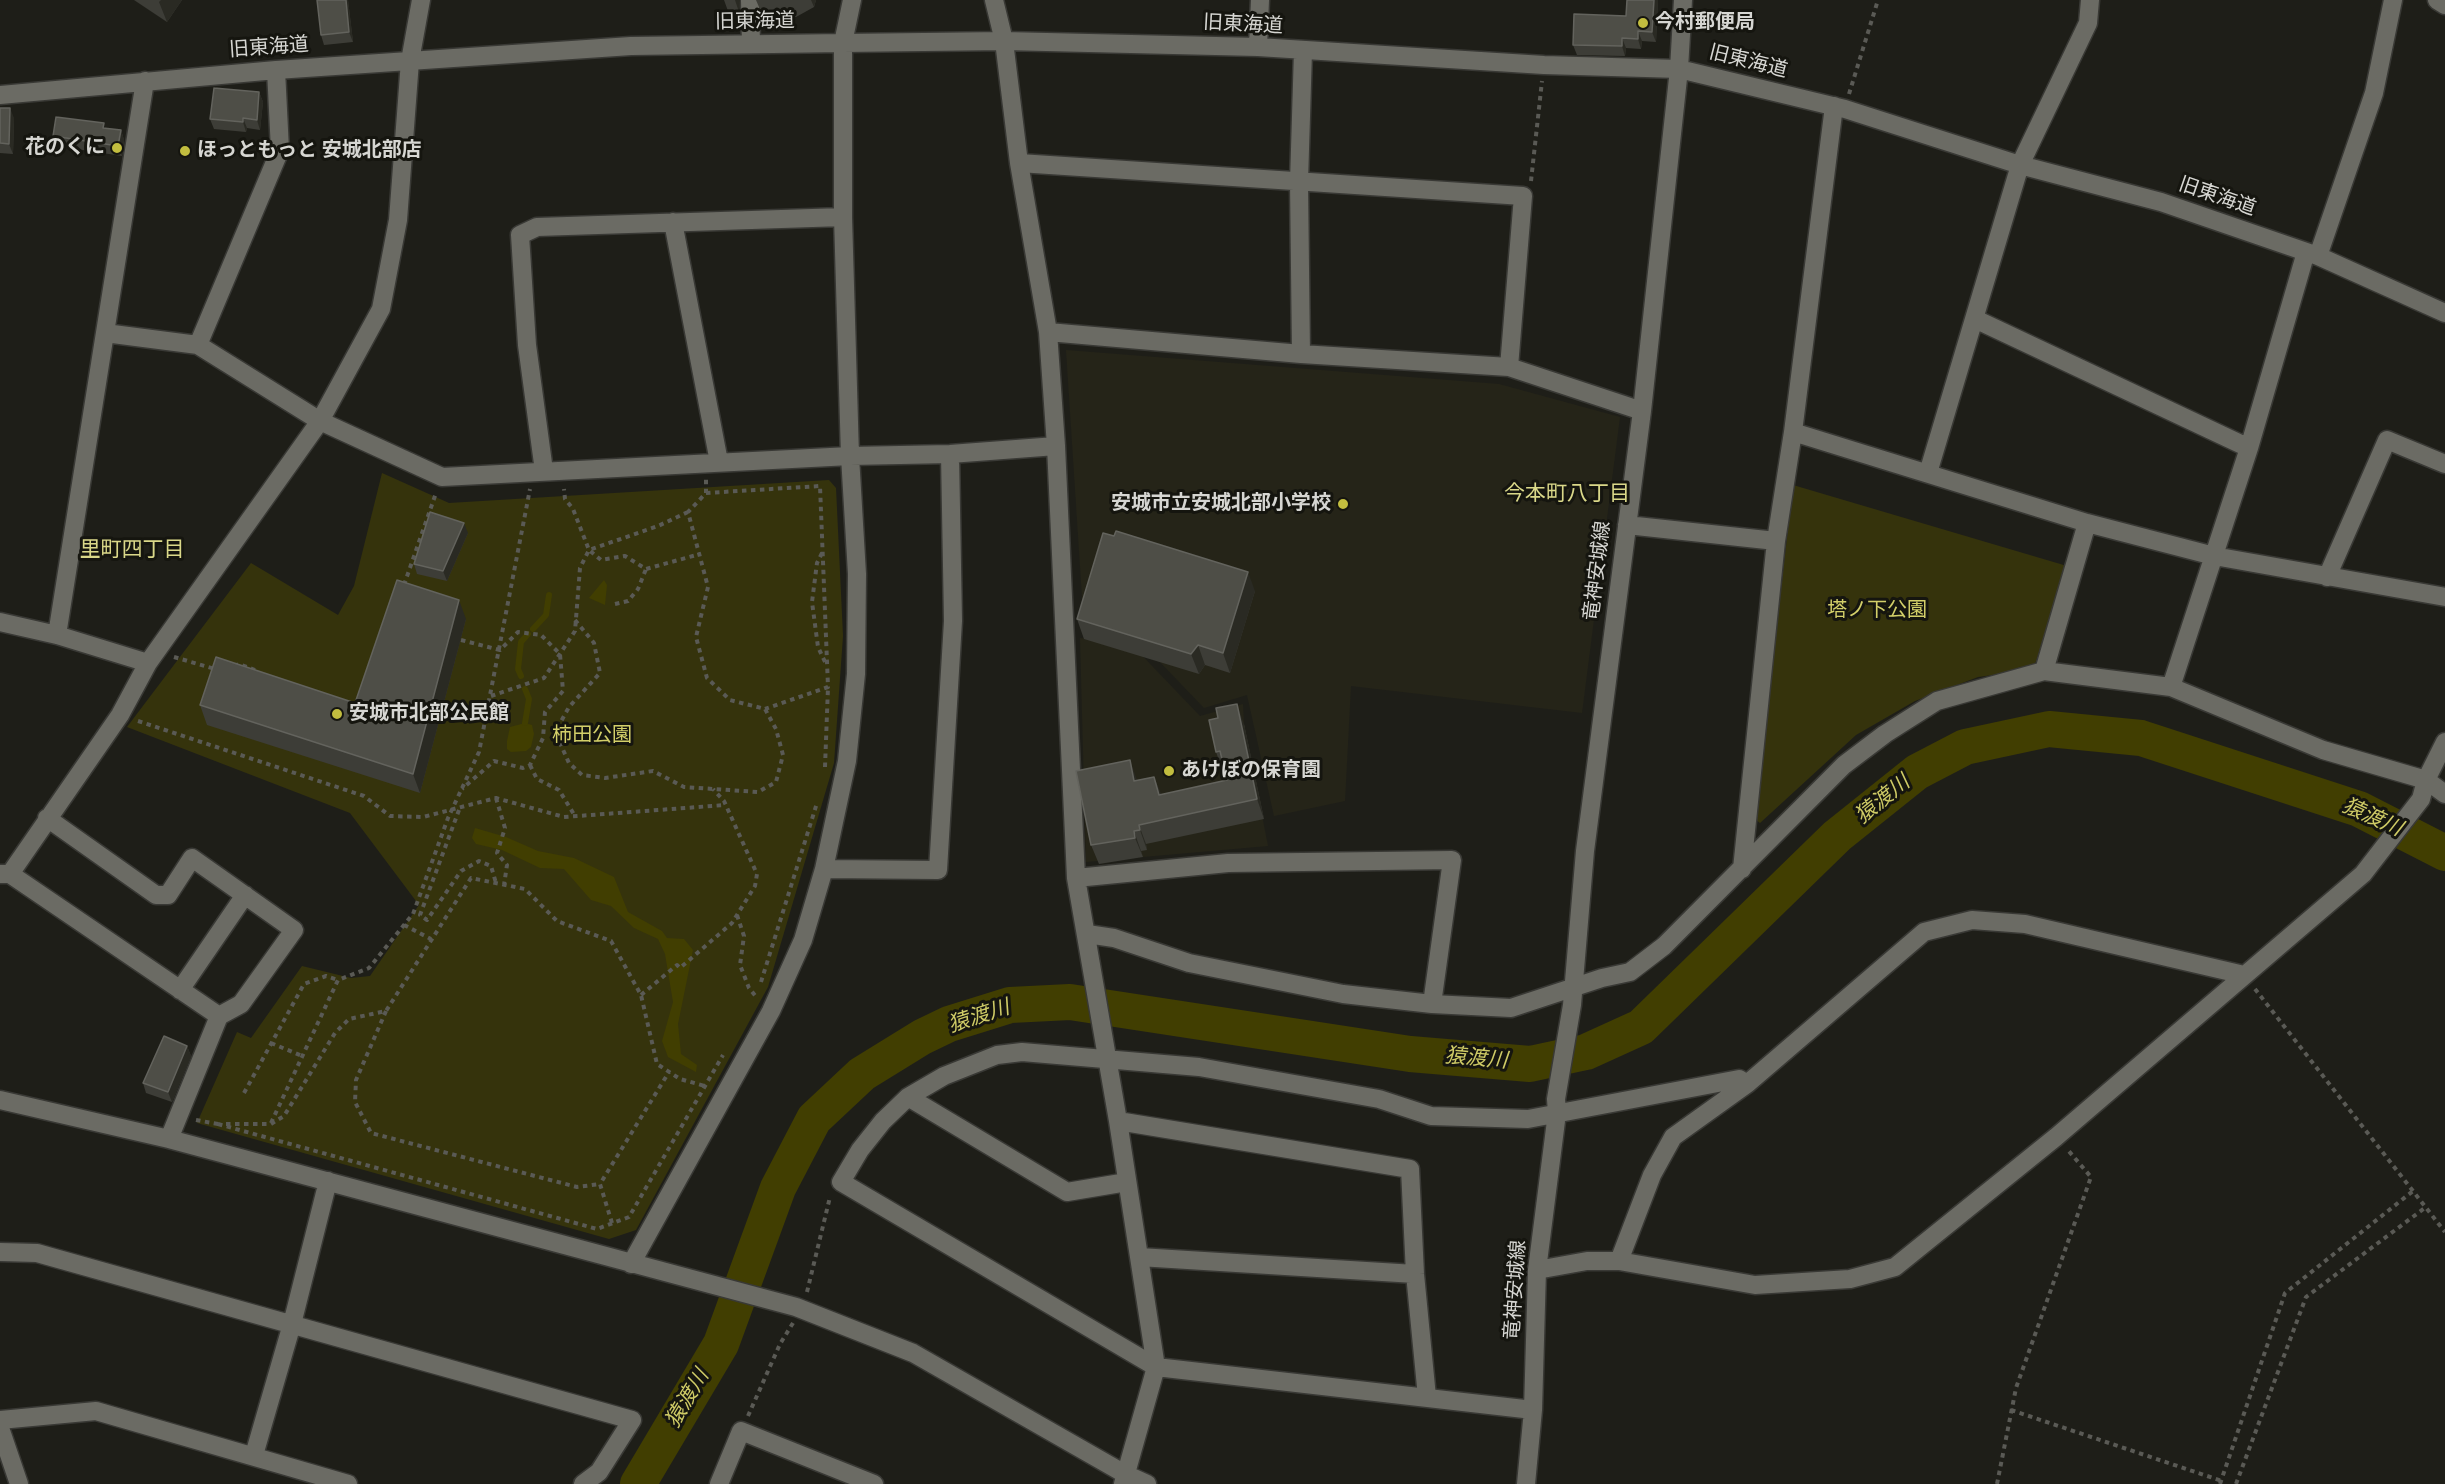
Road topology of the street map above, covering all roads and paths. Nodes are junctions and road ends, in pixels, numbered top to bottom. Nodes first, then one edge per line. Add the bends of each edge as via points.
1 (421, 0) edge
2 (750, 0) edge
3 (852, 0) edge
4 (994, 0) edge
5 (1260, 0) edge
6 (1683, 0) edge
7 (1878, 0) edge
8 (2090, 0) edge
9 (2393, 0) edge
10 (2437, 0) edge
11 (2445, 5) edge
12 (1004, 41) junction
13 (843, 43) junction
14 (751, 44) junction
15 (1258, 47) junction
16 (1303, 51) junction
17 (410, 61) junction
18 (1544, 65) junction
19 (1679, 69) junction
20 (276, 70) junction
21 (145, 81) junction
22 (0, 94) edge
23 (1839, 108) junction
24 (1019, 163) junction
25 (2020, 165) junction
26 (1299, 183) junction
27 (1523, 196) junction
28 (843, 217) junction
29 (673, 222) junction
30 (2312, 254) junction
31 (2445, 313) edge
32 (1975, 319) junction
33 (1048, 332) junction
34 (105, 333) junction
35 (198, 345) junction
36 (1301, 354) junction
37 (1509, 367) junction
38 (1642, 411) junction
39 (320, 421) junction
40 (1793, 432) junction
41 (1056, 446) junction
42 (2249, 448) junction
43 (950, 454) junction
44 (850, 456) junction
45 (713, 463) junction
46 (2445, 464) edge
47 (546, 472) junction
48 (1928, 473) junction
49 (442, 477) junction
50 (706, 492) junction
51 (688, 512) junction
52 (2087, 523) junction
53 (1627, 525) junction
54 (1776, 541) junction
55 (589, 550) junction
56 (823, 552) junction
57 (700, 554) junction
58 (2214, 556) junction
59 (646, 569) junction
60 (2327, 577) junction
61 (402, 590) edge
62 (2445, 597) edge
63 (615, 604) dead end
64 (575, 620) junction
65 (0, 622) edge
66 (57, 635) junction
67 (461, 640) dead end
68 (500, 650) junction
69 (560, 654) junction
70 (154, 658) junction
71 (827, 666) junction
72 (230, 668) edge
73 (221, 671) edge
74 (260, 671) edge
75 (2044, 671) junction
76 (828, 687) junction
77 (2171, 687) junction
78 (490, 697) junction
79 (765, 709) junction
80 (120, 715) junction
81 (2445, 742) edge
82 (530, 765) junction
83 (825, 778) dead end
84 (2426, 780) junction
85 (462, 789) junction
86 (712, 789) junction
87 (2445, 794) edge
88 (496, 798) junction
89 (818, 800) dead end
90 (725, 805) junction
91 (460, 809) junction
92 (451, 811) junction
93 (575, 816) junction
94 (47, 818) junction
95 (824, 869) junction
96 (1742, 869) junction
97 (5, 874) edge
98 (1076, 878) junction
99 (496, 883) junction
100 (504, 885) junction
101 (245, 895) junction
102 (737, 915) junction
103 (404, 925) junction
104 (431, 939) dead end
105 (1088, 942) junction
106 (2244, 975) junction
107 (338, 980) junction
108 (180, 990) junction
109 (641, 995) junction
110 (1573, 996) junction
111 (757, 997) junction
112 (1432, 1004) junction
113 (751, 1007) dead end
114 (387, 1011) junction
115 (771, 1011) junction
116 (219, 1016) junction
117 (272, 1043) junction
118 (728, 1047) dead end
119 (1106, 1053) junction
120 (302, 1056) junction
121 (669, 1072) junction
122 (1747, 1084) junction
123 (705, 1086) junction
124 (244, 1093) dead end
125 (908, 1097) junction
126 (0, 1100) edge
127 (1557, 1106) junction
128 (1118, 1121) junction
129 (271, 1124) junction
130 (2056, 1137) junction
131 (169, 1139) junction
132 (328, 1180) junction
133 (1127, 1182) junction
134 (600, 1184) junction
135 (2413, 1191) junction
136 (2426, 1207) junction
137 (612, 1223) junction
138 (2445, 1232) edge
139 (0, 1252) edge
140 (1138, 1257) junction
141 (1619, 1261) junction
142 (631, 1263) junction
143 (1537, 1270) junction
144 (1415, 1274) junction
145 (292, 1324) junction
146 (1155, 1367) junction
147 (1427, 1397) junction
148 (1533, 1410) junction
149 (2012, 1410) junction
150 (0, 1420) edge
151 (0, 1428) edge
152 (254, 1455) junction
153 (1124, 1479) edge
154 (2221, 1482) edge
155 (19, 1484) edge
156 (348, 1484) edge
157 (584, 1484) edge
158 (719, 1484) edge
159 (874, 1484) edge
160 (1147, 1484) edge
161 (1526, 1484) edge
162 (1997, 1484) edge
163 (2236, 1484) edge

1 - 17 street
2 - 14 street
3 - 13 street
4 - 12 street
5 - 15 street
6 - 19 street, 竜神安城線
7 - 23 path
8 - 25 street via 2088,23
9 - 30 street via 2374,93
10 - 11 street
12 - 13 street, 旧東海道
12 - 15 street, 旧東海道
12 - 24 street
13 - 14 street, 旧東海道
13 - 28 street
14 - 17 street, 旧東海道 via 631,46
15 - 16 street, 旧東海道
16 - 18 street, 旧東海道
16 - 26 street
17 - 20 street, 旧東海道
17 - 39 street via 398,220 381,309
18 - 19 street, 旧東海道
18 - 27 path via 1530,188
19 - 23 street, 旧東海道
19 - 38 street, 竜神安城線
20 - 21 street, 旧東海道
20 - 35 street via 280,150
21 - 22 street, 旧東海道
21 - 34 street
23 - 25 street, 旧東海道
23 - 40 street
24 - 26 street
24 - 33 street
25 - 30 street, 旧東海道 via 2161,202
25 - 32 street
26 - 27 street
26 - 36 street
27 - 37 street
28 - 29 street
28 - 44 street
29 - 45 street
29 - 47 street via 537,227 520,235 527,345
30 - 31 street, 旧東海道
30 - 42 street
32 - 42 street
32 - 48 street
33 - 36 street
33 - 41 street
34 - 35 street
34 - 66 street
35 - 39 street
36 - 37 street
37 - 38 street
38 - 53 street, 竜神安城線
39 - 49 street
39 - 70 street
40 - 48 street
40 - 54 street
41 - 43 street
41 - 98 street
42 - 58 street
43 - 44 street
43 - 95 street via 953,621 938,870
44 - 45 street
44 - 95 street via 857,574 856,675 847,761
45 - 47 street
45 - 50 path
46 - 60 street via 2387,440
47 - 49 street
47 - 55 path via 573,509
47 - 68 path
48 - 52 street
49 - 61 path
50 - 51 path
50 - 56 path via 820,486
51 - 55 path
51 - 57 path
52 - 58 street
52 - 75 street
53 - 54 street
53 - 110 street, 竜神安城線 via 1585,851
54 - 96 street
55 - 59 path via 601,560 625,556
55 - 64 path via 580,568
56 - 71 path
56 - 71 path via 817,562 812,602 818,647
57 - 59 path
57 - 79 path via 708,587 696,637 707,678 730,700
58 - 60 street
58 - 77 street
59 - 63 path via 628,601
60 - 62 street
64 - 69 path via 575,631
64 - 86 path via 594,643 600,673 569,707 559,725 560,743 569,763 582,775 605,778 653,771 684,787
65 - 66 street
66 - 70 street
67 - 68 path
68 - 69 path via 518,632 541,635
68 - 78 path
69 - 78 path via 544,678
69 - 82 path via 563,691 545,712 543,738
70 - 73 path
70 - 80 street
71 - 76 path
72 - 74 path via 239,664
75 - 77 street
75 - 96 street via 1937,701 1885,734 1844,765
76 - 79 path
76 - 83 path
77 - 84 street via 2323,750
78 - 85 path via 479,752
79 - 86 path via 783,755 776,782 758,792
80 - 92 path via 364,796 390,816 423,817
80 - 94 street
81 - 84 street
82 - 85 path via 523,768 494,761
82 - 93 path via 537,779 559,790
84 - 87 street
84 - 106 street via 2421,799 2363,874
85 - 92 path
86 - 90 path
88 - 91 path
88 - 93 path via 564,817
88 - 100 path via 505,828 497,853 507,865
89 - 111 path
90 - 93 path
90 - 102 path via 758,874
91 - 92 path
91 - 99 path via 420,915 427,920 461,871 479,861 491,866
92 - 103 path via 413,914
94 - 97 street
94 - 101 street via 156,895 168,895 192,858
95 - 115 street via 802,940
96 - 110 street via 1664,946 1630,972
97 - 108 street
98 - 105 street
98 - 112 street via 1228,863 1452,860
99 - 100 path
99 - 114 path via 471,878
100 - 109 path via 525,889 557,921 611,941
101 - 108 street
101 - 116 street via 294,930 241,1004
102 - 109 path via 705,947
102 - 111 path via 744,936 740,965
103 - 104 path
103 - 107 path via 369,968
105 - 112 street via 1114,938 1189,963 1343,994
105 - 119 street
106 - 122 street via 2025,924 1972,920 1924,932
106 - 130 street
106 - 135 path
107 - 117 path via 326,976 304,984
107 - 120 path
108 - 116 street
109 - 121 path via 657,1064
110 - 112 street via 1511,1008
110 - 127 street, 竜神安城線
111 - 113 path
111 - 115 path
114 - 129 path via 349,1019 336,1033 284,1116
114 - 134 path via 356,1080 355,1102 371,1133 577,1187
115 - 142 street
116 - 131 street
117 - 120 path
117 - 124 path
118 - 123 path
119 - 125 street via 998,1055 944,1076
119 - 127 street via 1379,1099 1431,1116 1528,1119
119 - 128 street
120 - 129 path
121 - 123 path
121 - 134 path
122 - 127 street via 1739,1079
122 - 141 street via 1673,1137 1652,1175
123 - 137 path via 629,1216
125 - 133 street via 1067,1192
125 - 146 street via 860,1149 841,1182
126 - 131 street
127 - 143 street, 竜神安城線
128 - 133 street
128 - 144 street via 1410,1169
129 - 137 path via 218,1124 597,1229
130 - 141 street via 1895,1267 1850,1279 1755,1285
130 - 149 path via 2091,1177 2016,1388
131 - 132 street
132 - 142 street
132 - 145 street
133 - 140 street
134 - 137 path
135 - 136 path
135 - 154 path via 2285,1293
136 - 138 path
136 - 163 path via 2307,1297
139 - 145 street via 37,1253
140 - 144 street
140 - 146 street
141 - 143 street via 1587,1261
142 - 153 street via 796,1307 914,1353
143 - 148 street, 竜神安城線
144 - 147 street
145 - 152 street
145 - 157 street via 632,1420 600,1472
146 - 147 street
146 - 153 street
147 - 148 street
148 - 161 street, 竜神安城線
149 - 154 path
149 - 162 path
150 - 152 street via 96,1411
151 - 155 street
152 - 156 street
153 - 160 street
158 - 159 street via 741,1431

